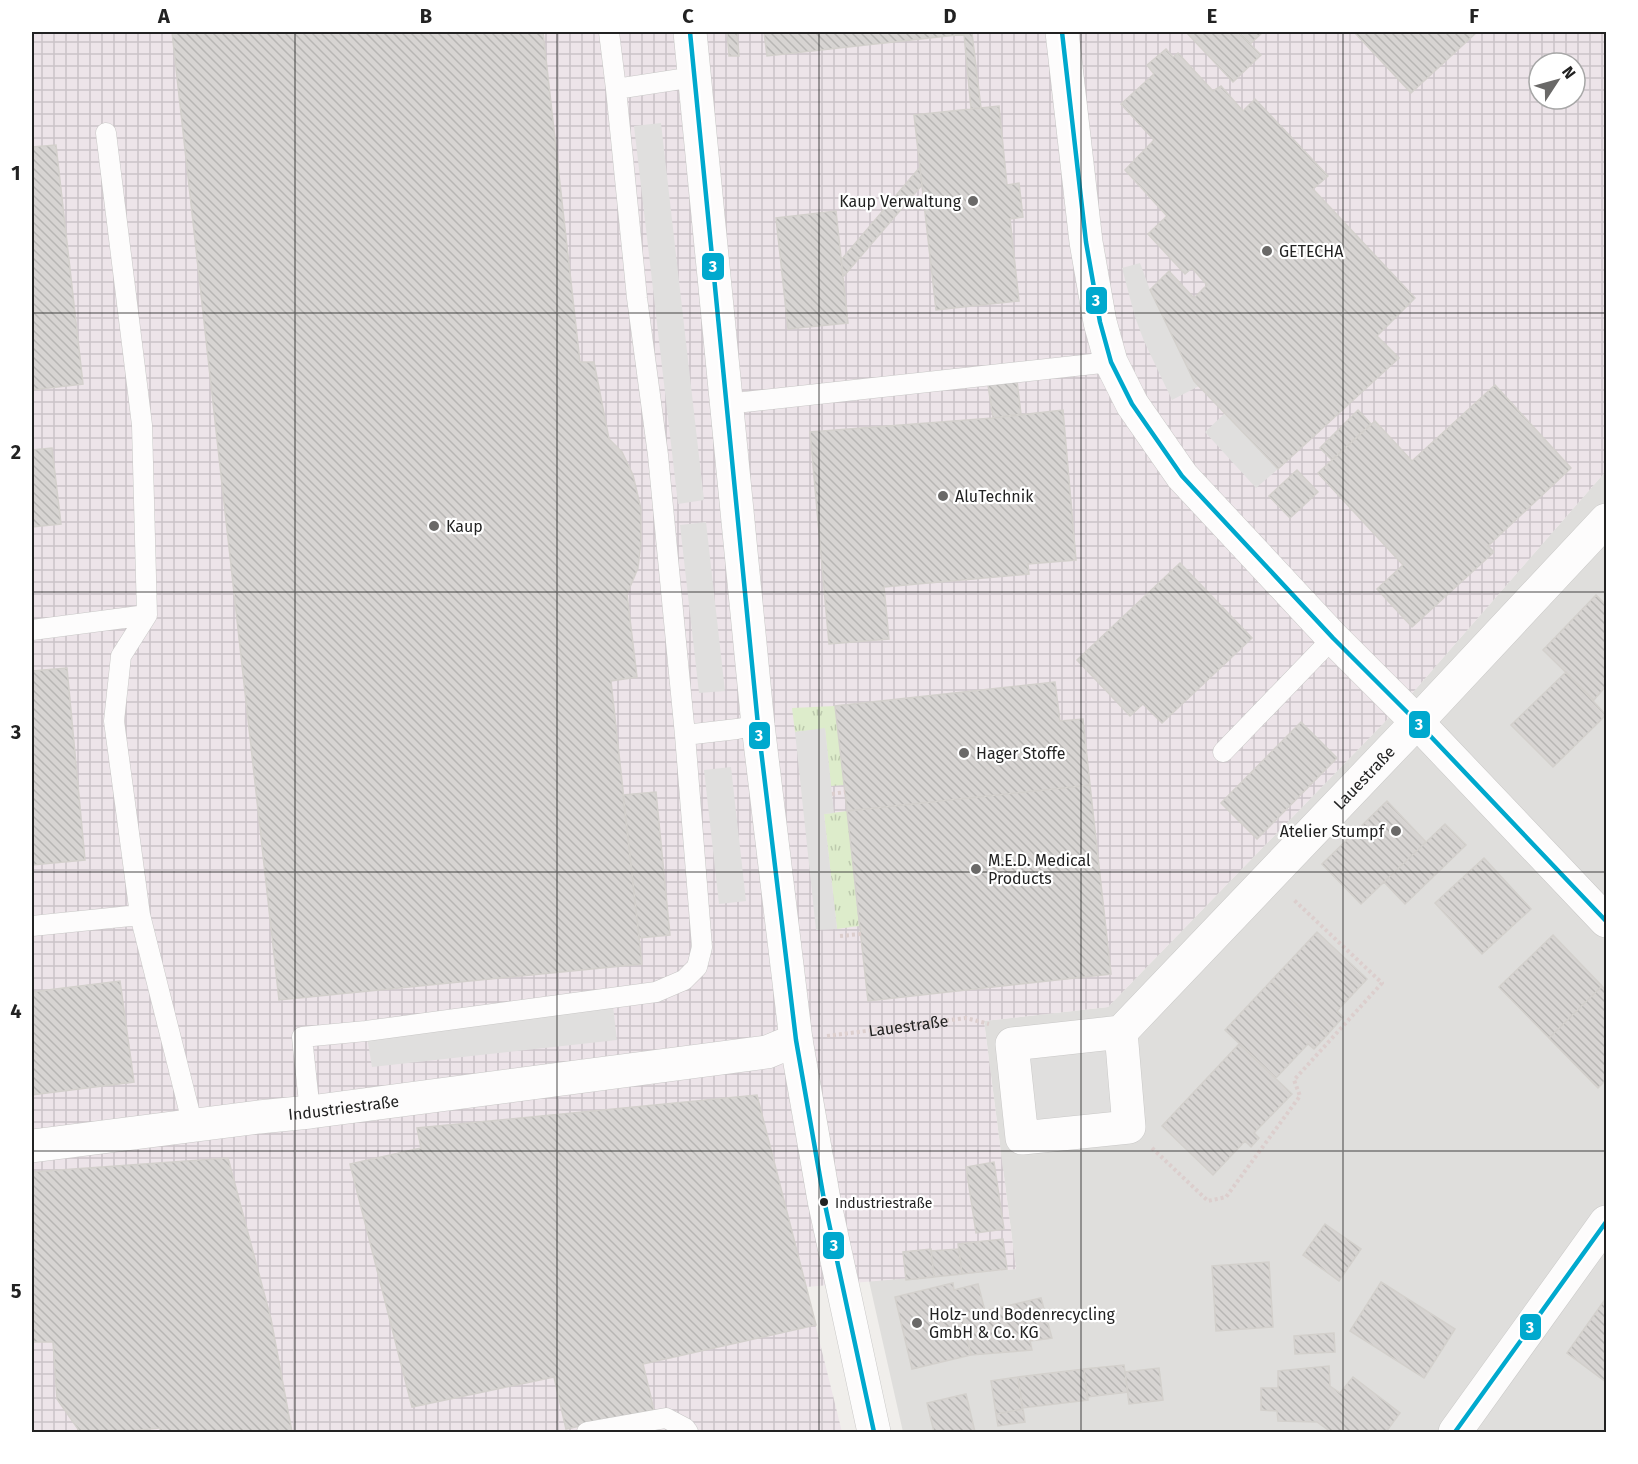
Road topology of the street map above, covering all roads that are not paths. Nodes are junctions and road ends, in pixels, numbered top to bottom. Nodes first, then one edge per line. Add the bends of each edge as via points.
1 (609, 32) edge
2 (690, 32) edge
3 (1062, 32) edge
4 (694, 77) junction
5 (616, 89) junction
6 (106, 133) dead end
7 (1111, 362) junction
8 (726, 404) junction
9 (1606, 520) edge
10 (147, 615) junction
11 (32, 630) edge
12 (1334, 638) junction
13 (1417, 722) junction
14 (759, 725) junction
15 (685, 735) junction
16 (1223, 752) dead end
17 (141, 915) junction
18 (1606, 921) edge
19 (32, 926) edge
20 (1121, 1032) junction
21 (796, 1040) junction
22 (310, 1112) junction
23 (193, 1126) junction
24 (32, 1146) edge
25 (1606, 1222) edge
26 (1470, 1427) edge
27 (587, 1432) edge
28 (688, 1432) edge
29 (874, 1432) edge

1 - 5 lane
2 - 4 street
3 - 7 street via 1086,242
4 - 5 lane
4 - 8 street
5 - 15 lane
6 - 10 lane via 142,425
7 - 8 lane
7 - 12 street via 1132,404 1182,476
8 - 14 street
9 - 13 street, Lauestraße
10 - 11 lane
10 - 17 lane via 121,656 114,721
12 - 13 street
12 - 16 lane
13 - 18 street
13 - 20 street, Lauestraße
14 - 15 lane
14 - 21 street
15 - 22 lane via 702,947 697,967 684,980 656,992 302,1037
17 - 19 lane
17 - 23 lane
20 - 20 street via 1129,1127 1022,1138 1012,1044
21 - 22 street, Industriestraße via 767,1052
21 - 29 street via 824,1200
22 - 23 street, Industriestraße
23 - 24 street, Industriestraße
25 - 26 street
27 - 28 lane via 666,1418

